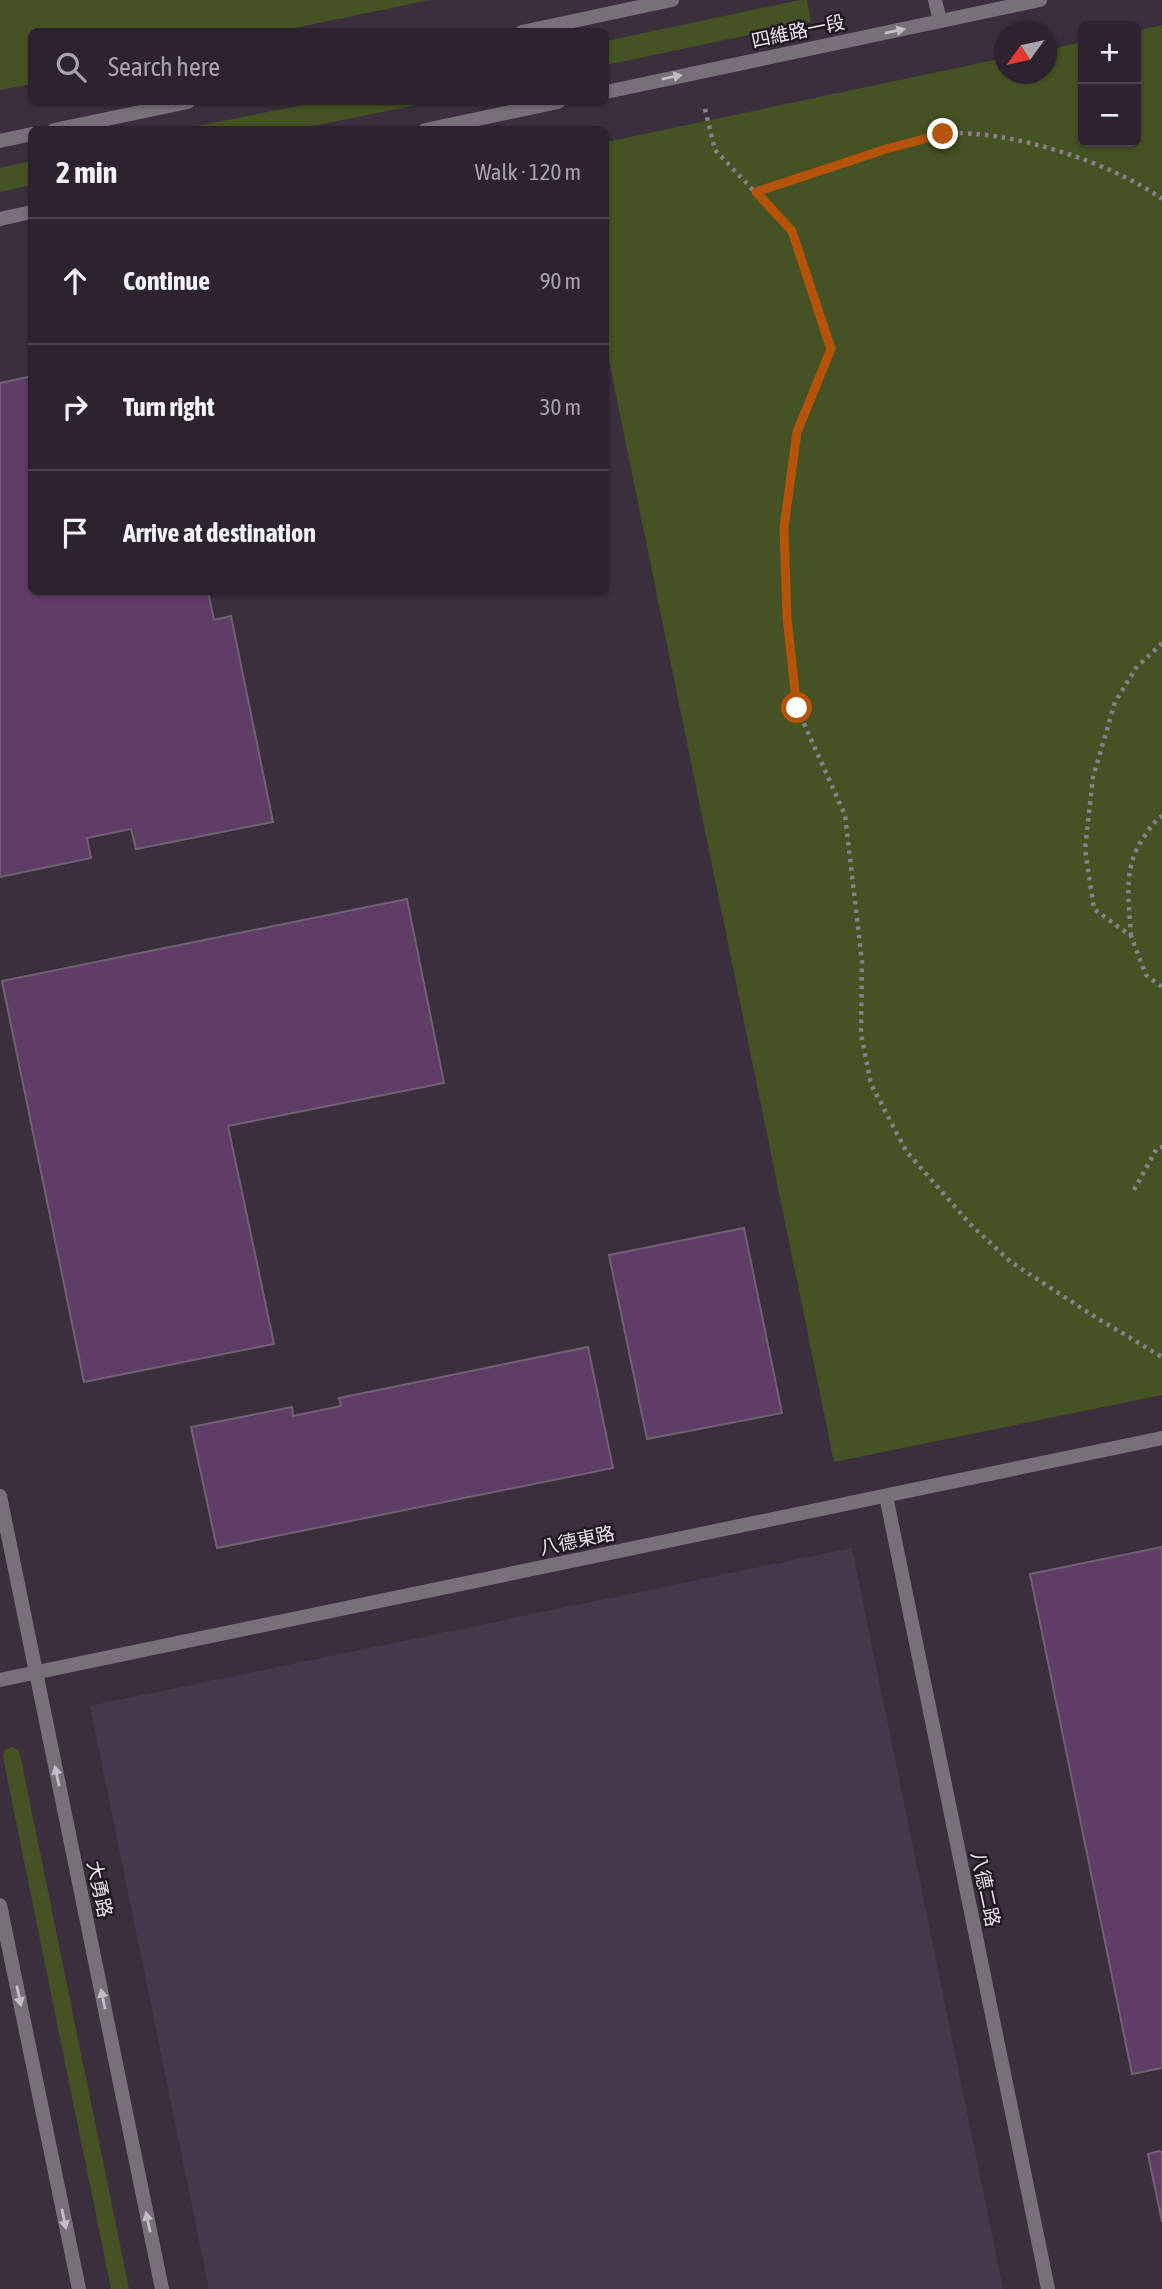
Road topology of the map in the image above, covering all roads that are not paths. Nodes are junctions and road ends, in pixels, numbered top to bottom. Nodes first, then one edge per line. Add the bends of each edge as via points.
1 (672, 0) edge
2 (935, 0) edge
3 (1040, 0) edge
4 (940, 21) junction
5 (541, 28) edge
6 (609, 91) edge
7 (174, 105) edge
8 (544, 105) edge
9 (73, 126) edge
10 (444, 126) edge
11 (28, 135) edge
12 (0, 141) edge
13 (28, 213) edge
14 (0, 219) edge
15 (1162, 1438) edge
16 (0, 1496) edge
17 (886, 1496) junction
18 (36, 1672) junction
19 (0, 1680) edge
20 (0, 1905) edge
21 (79, 2289) edge
22 (162, 2289) edge
23 (1048, 2289) edge

1 - 5 street
2 - 4 street
3 - 4 street, 四維路一段
6 -> 4 street, 四維路一段
7 - 9 street
8 - 10 street
11 - 12 street
13 - 14 street
15 - 17 street, 八德東路
16 - 18 street, 大勇路
17 - 18 street, 八德東路
17 - 23 street, 八德二路
18 - 19 street, 八德東路
22 -> 18 street, 大勇路
20 -> 21 street

